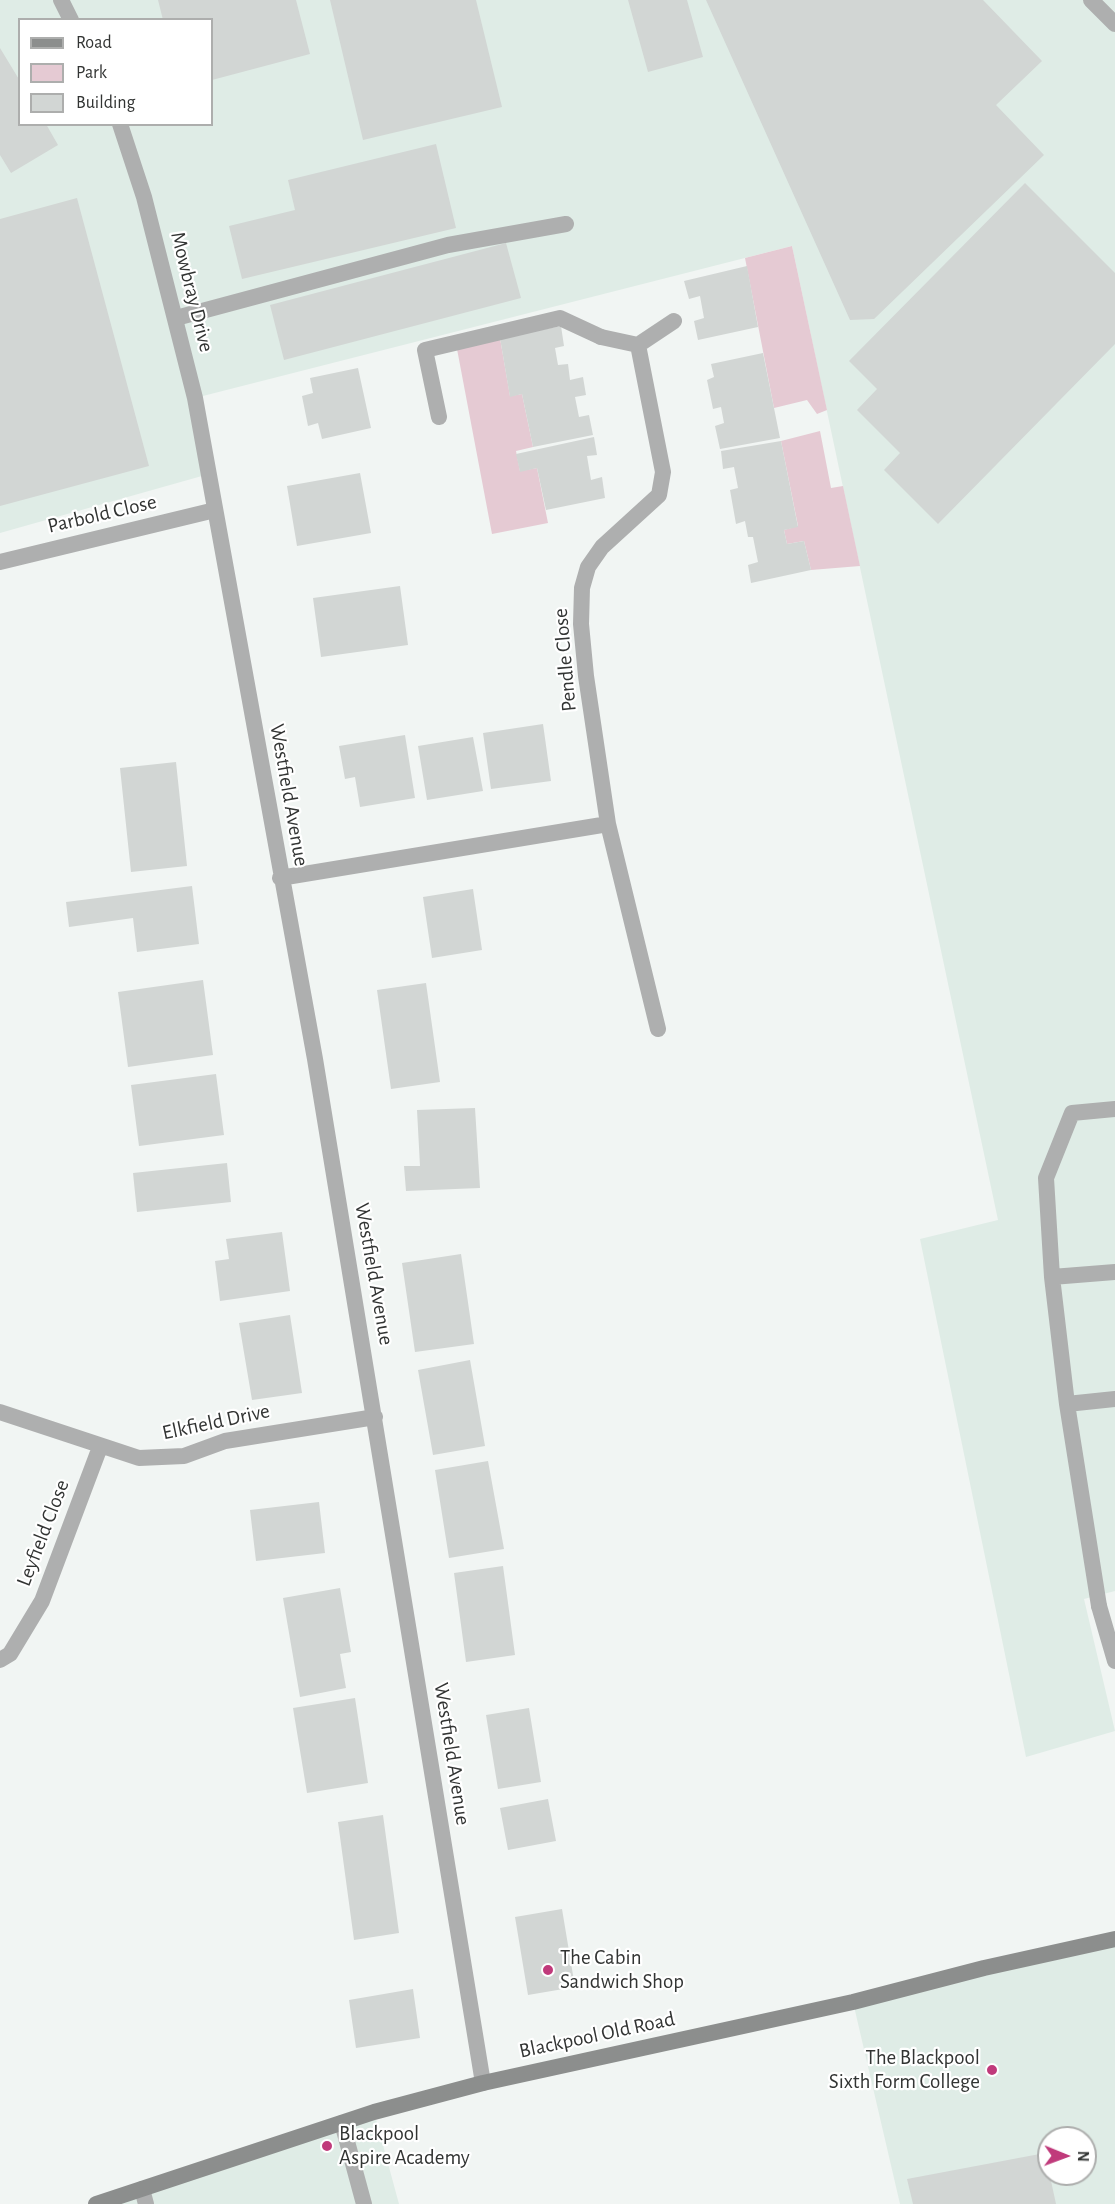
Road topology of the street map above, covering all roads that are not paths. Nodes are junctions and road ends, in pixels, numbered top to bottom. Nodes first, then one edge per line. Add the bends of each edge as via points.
1 (61, 0) edge
2 (1091, 0) edge
3 (70, 18) edge
4 (1115, 24) edge
5 (121, 126) edge
6 (566, 224) dead end
7 (176, 318) junction
8 (674, 321) dead end
9 (638, 345) junction
10 (439, 417) dead end
11 (209, 474) joint
12 (215, 510) junction
13 (0, 562) edge
14 (608, 824) junction
15 (280, 878) junction
16 (658, 1029) dead end
17 (1115, 1108) edge
18 (1115, 1272) edge
19 (1052, 1277) junction
20 (1115, 1399) edge
21 (1067, 1404) junction
22 (0, 1412) edge
23 (375, 1417) junction
24 (100, 1447) junction
25 (0, 1660) edge
26 (1115, 1661) edge
27 (1115, 1940) edge
28 (483, 2083) junction
29 (342, 2123) junction
30 (144, 2196) edge
31 (96, 2204) edge
32 (364, 2204) edge

1 - 3 street
2 - 4 street
5 - 7 street, Mowbray Drive
6 - 7 street via 448,245
7 - 11 street, Mowbray Drive
8 - 9 street
9 - 10 street via 601,337 560,318 425,350
9 - 14 street, Pendle Close via 663,484 659,495 602,547 588,567 582,588 586,676
11 - 12 street, Westfield Avenue
12 - 13 street, Parbold Close
12 - 15 street, Westfield Avenue
14 - 15 street
14 - 16 street, Pendle Close
15 - 23 street, Westfield Avenue via 315,1059
17 - 19 street via 1072,1113 1046,1178
18 - 19 street
19 - 21 street
20 - 21 street
21 - 26 street via 1099,1606
22 - 24 street, Elkfield Drive
23 - 24 street, Elkfield Drive via 225,1441 184,1456 139,1458
23 - 28 street, Westfield Avenue
24 - 25 street, Leyfield Close via 42,1601 10,1654
27 - 28 main road, Blackpool Old Road
28 - 29 main road, Blackpool Old Road
29 - 30 main road, Blackpool Old Road
29 - 32 street
30 - 31 main road, Blackpool Old Road

